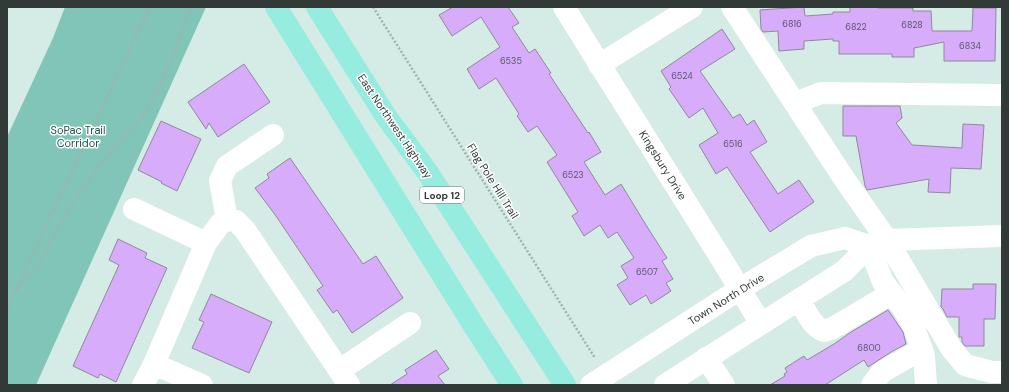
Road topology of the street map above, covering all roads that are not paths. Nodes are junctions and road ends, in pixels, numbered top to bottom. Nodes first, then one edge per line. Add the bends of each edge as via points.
1 (276, 7) edge
2 (317, 7) edge
3 (564, 7) edge
4 (692, 7) edge
5 (732, 7) edge
6 (599, 65) junction
7 (1002, 95) edge
8 (795, 103) junction
9 (273, 135) dead end
10 (134, 209) dead end
11 (227, 220) junction
12 (1002, 236) edge
13 (206, 243) junction
14 (878, 243) junction
15 (740, 289) junction
16 (892, 293) junction
17 (800, 300) junction
18 (410, 323) dead end
19 (761, 324) junction
20 (922, 349) junction
21 (706, 358) junction
22 (154, 364) junction
23 (1002, 372) edge
24 (344, 378) edge
25 (143, 385) edge
26 (202, 385) edge
27 (512, 385) edge
28 (565, 385) edge
29 (591, 385) edge
30 (665, 385) edge
31 (724, 385) edge
32 (872, 385) edge
33 (926, 385) edge

1 - 27 main road
2 - 28 main road, East Northwest Highway / Loop 12 via 385,115 428,173
3 - 6 street, Kingsbury Drive
4 - 6 street
5 - 8 street
6 - 15 street, Kingsbury Drive
7 - 8 street via 821,93
8 - 14 street via 843,177
9 - 11 street via 227,166 220,181
10 - 13 street
11 - 13 street via 220,224
11 - 24 street via 236,221 246,230
12 - 14 street, Town North Drive
13 - 22 street
14 - 15 street, Town North Drive via 844,238 811,246
14 - 16 street via 883,282
14 - 17 street via 844,272
14 - 23 street via 951,348 966,365
15 - 19 street, Kingsbury Drive
15 - 29 street, Town North Drive
16 - 17 street via 824,331 813,323
16 - 20 street via 914,327
17 - 19 street
18 - 24 street
19 - 21 street
20 - 32 street via 882,372
20 - 33 street
21 - 30 street
21 - 31 street
22 - 25 street
22 - 26 street

